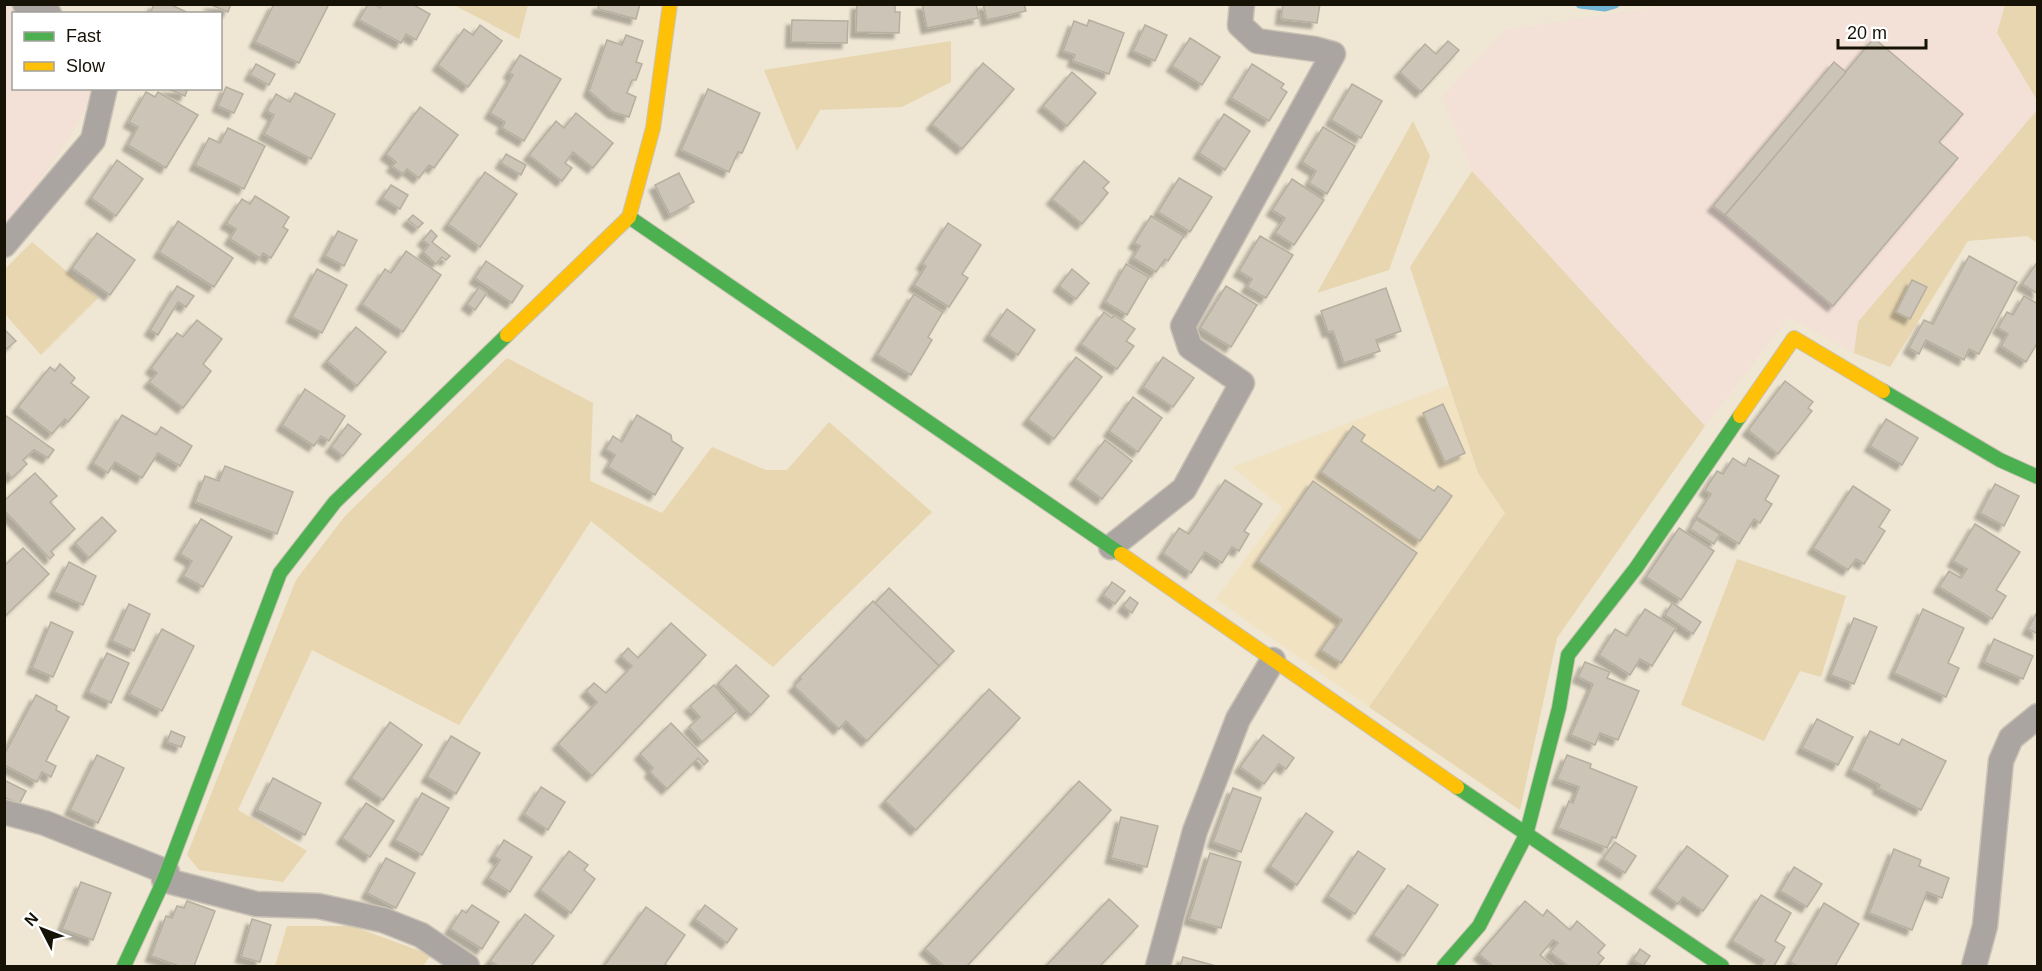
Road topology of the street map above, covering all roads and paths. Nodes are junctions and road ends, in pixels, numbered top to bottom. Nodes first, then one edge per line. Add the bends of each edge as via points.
1 (25, 4) edge
2 (670, 4) edge
3 (1242, 4) edge
4 (44, 12) edge
5 (105, 90) edge
6 (628, 217) junction
7 (4, 245) edge
8 (2037, 477) edge
9 (1111, 547) junction
10 (1274, 660) junction
11 (2037, 716) edge
12 (4, 812) edge
13 (1526, 835) junction
14 (165, 876) junction
15 (124, 966) edge
16 (466, 966) edge
17 (1158, 966) edge
18 (1444, 966) edge
19 (1722, 966) edge
20 (1974, 966) edge

1 - 4 street
2 - 6 street via 653,128
3 - 9 street via 1240,25 1257,41 1333,54 1183,326 1190,347 1242,383 1184,489
5 - 7 street via 93,140
6 - 9 street
6 - 14 street via 334,502 280,573
8 - 13 street via 2000,460 1794,338 1636,568 1568,655 1559,708
9 - 10 street
10 - 13 street
10 - 17 street via 1238,718 1199,821
11 - 20 street via 2011,738 2001,761 1985,926
12 - 14 street via 45,823
13 - 18 street via 1479,926
13 - 19 street
14 - 15 street
14 - 16 street via 256,904 318,906 383,920 421,935

